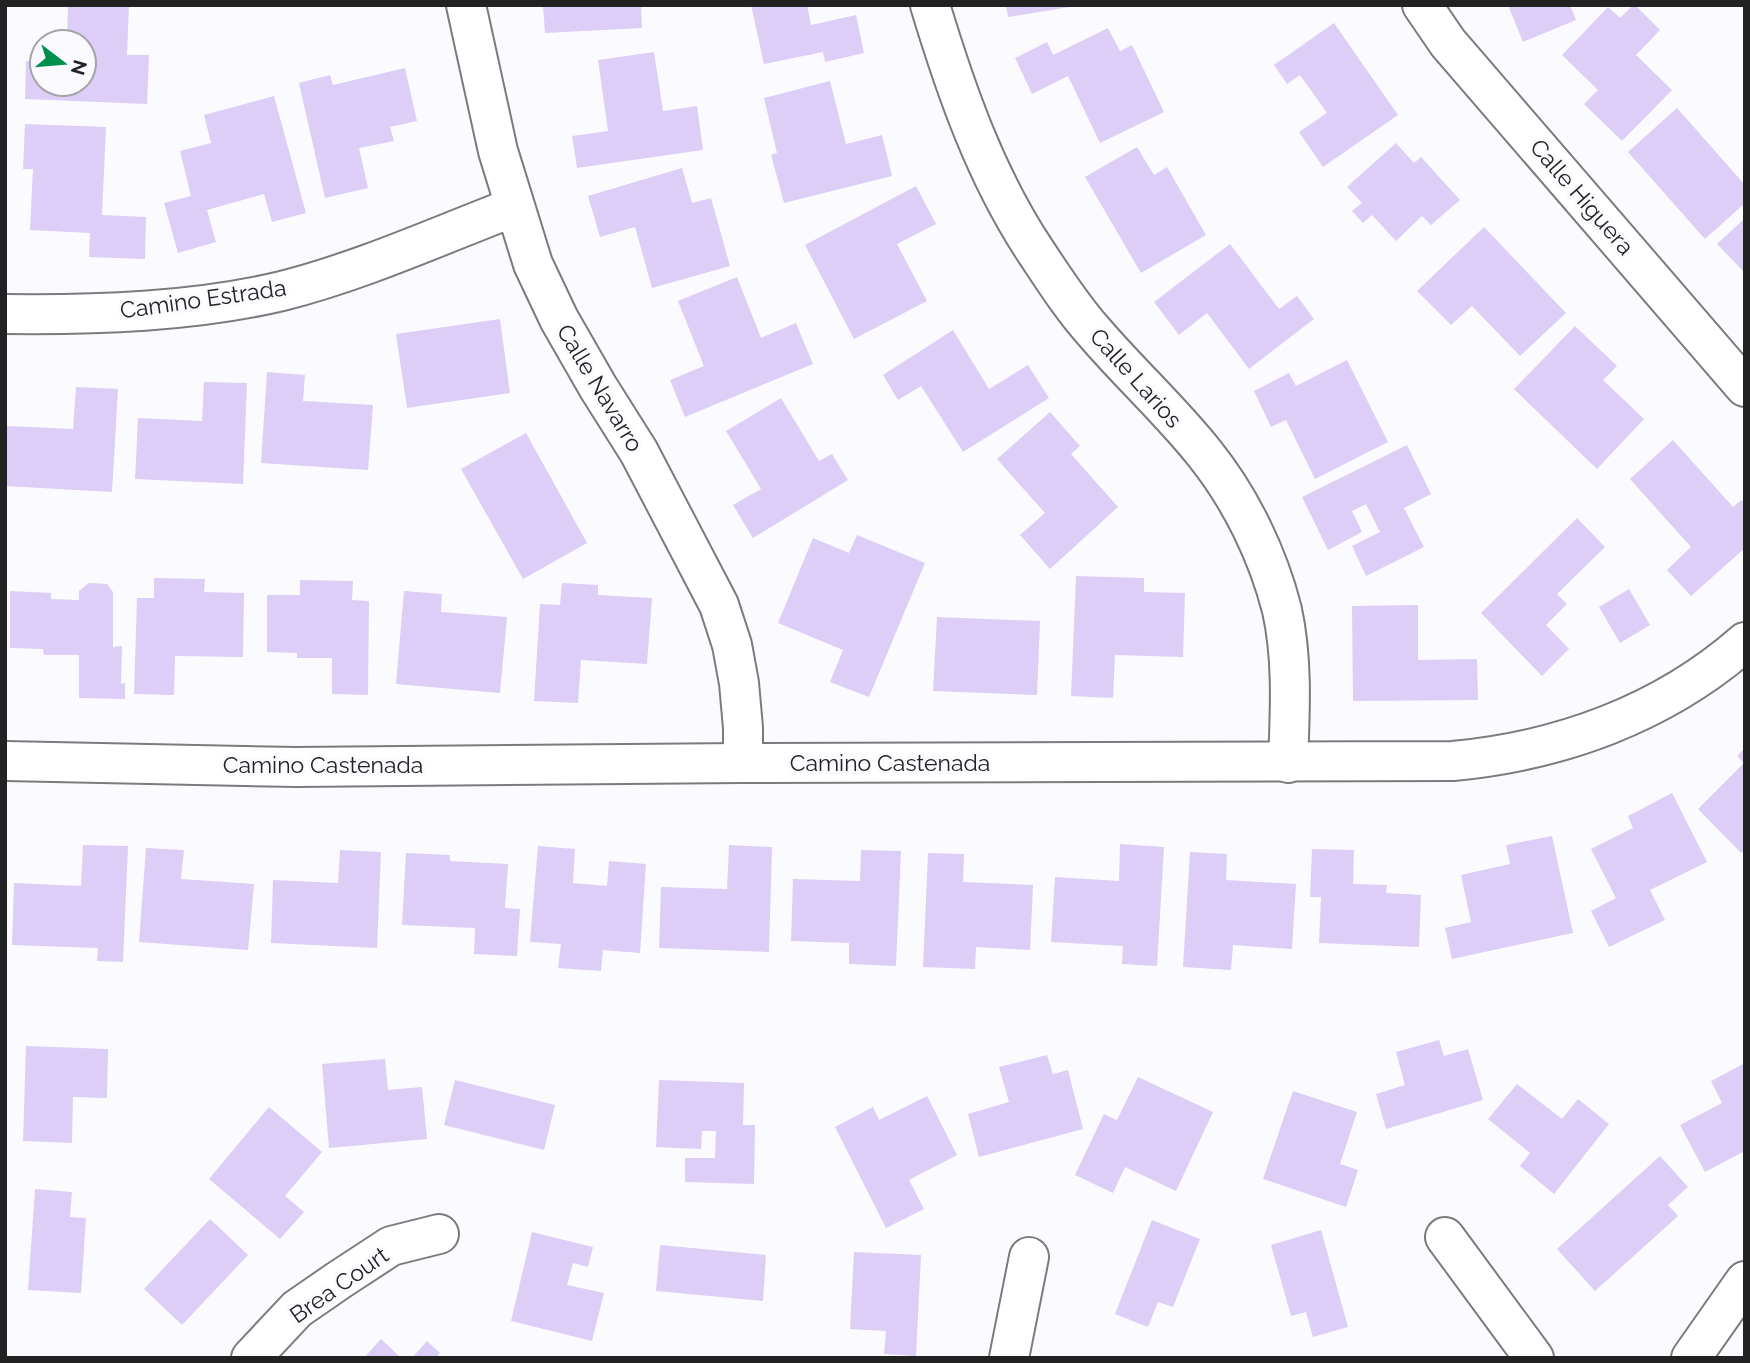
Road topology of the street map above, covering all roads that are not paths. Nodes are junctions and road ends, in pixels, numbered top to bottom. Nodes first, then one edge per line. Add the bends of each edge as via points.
1 (466, 5) edge
2 (930, 5) edge
3 (1422, 5) edge
4 (514, 207) junction
5 (5, 314) edge
6 (1745, 387) edge
7 (1745, 642) edge
8 (5, 761) edge
9 (743, 763) junction
10 (1288, 763) junction
11 (439, 1234) dead end
12 (1445, 1237) dead end
13 (1029, 1257) dead end
14 (1745, 1281) edge
15 (251, 1358) edge
16 (1009, 1358) edge
17 (1534, 1358) edge
18 (1691, 1358) edge

1 - 4 street, Calle Navarro via 479,75
2 - 10 street, Calle Larios via 955,87 986,159 1035,250 1093,331 1205,454 1252,528 1282,611 1290,703
3 - 6 street, Calle Higuera via 1448,43
4 - 5 street, Camino Estrada via 281,291 141,310
4 - 9 street, Calle Navarro via 559,319 639,452 719,605 739,683
7 - 10 street, Camino Castenada via 1686,687 1641,712 1544,747 1453,761
8 - 9 street, Camino Castenada via 296,767
9 - 10 street, Camino Castenada
11 - 15 street, Brea Court via 391,1246 339,1280 297,1310
12 - 17 street
13 - 16 street
14 - 18 street

